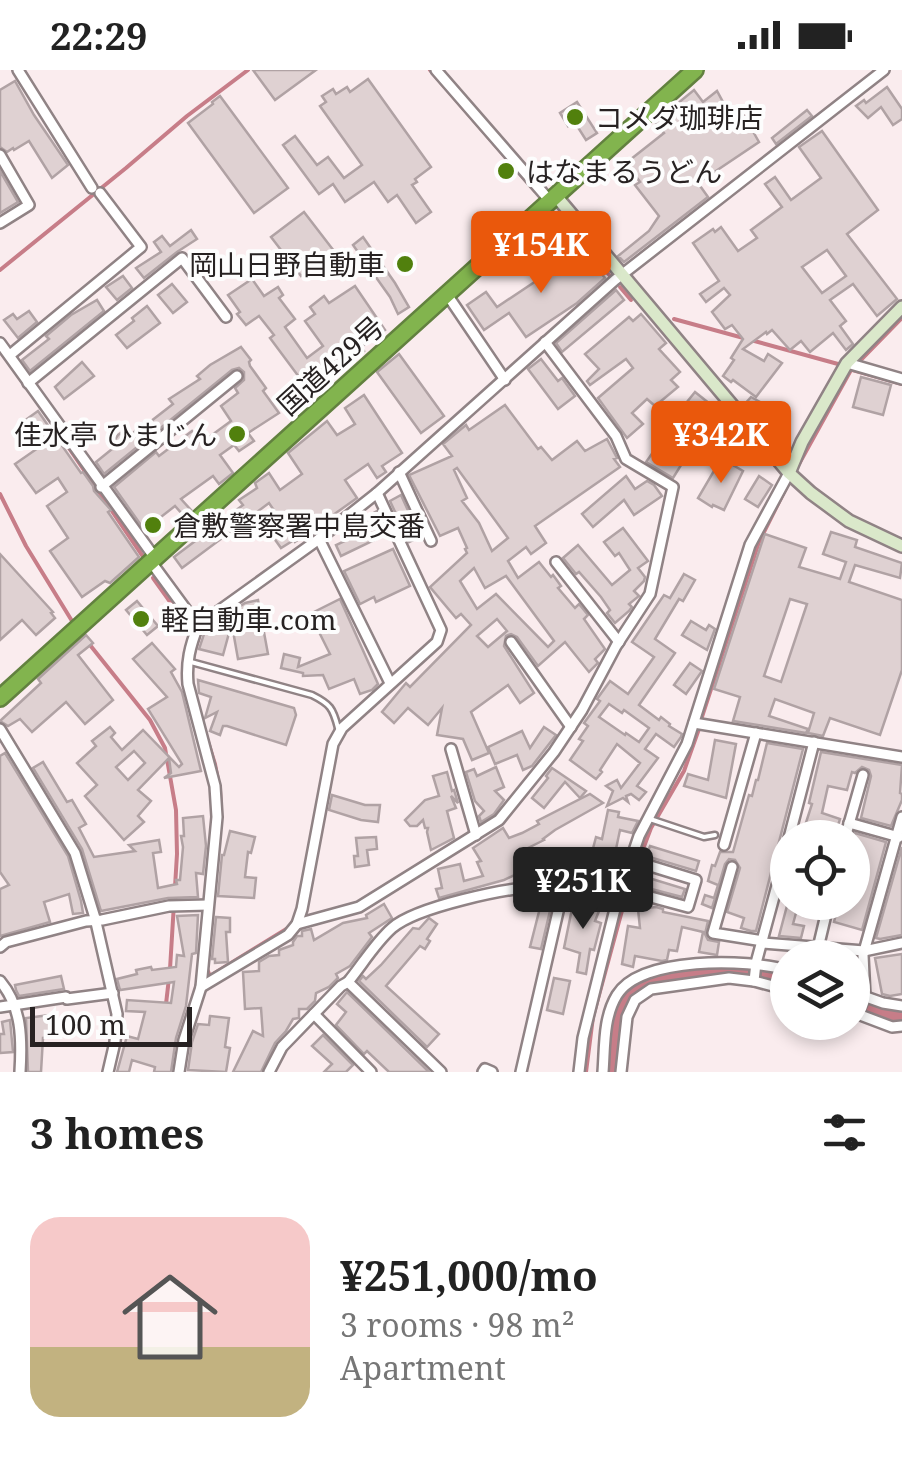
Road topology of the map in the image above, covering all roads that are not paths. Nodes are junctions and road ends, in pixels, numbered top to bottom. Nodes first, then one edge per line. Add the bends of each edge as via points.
1 (18, 70) edge
2 (436, 70) edge
3 (695, 70) edge
4 (884, 70) edge
5 (0, 155) edge
6 (553, 199) junction
7 (0, 223) edge
8 (623, 274) junction
9 (446, 293) junction
10 (902, 307) edge
11 (226, 317) dead end
12 (544, 342) junction
13 (0, 343) edge
14 (10, 355) junction
15 (852, 366) junction
16 (238, 376) dead end
17 (902, 379) edge
18 (505, 380) junction
19 (28, 383) junction
20 (399, 472) junction
21 (789, 472) junction
22 (101, 486) junction
23 (377, 493) junction
24 (318, 539) junction
25 (431, 541) dead end
26 (902, 546) edge
27 (153, 560) junction
28 (556, 562) dead end
29 (198, 626) junction
30 (511, 642) dead end
31 (619, 642) junction
32 (187, 661) junction
33 (390, 683) junction
34 (0, 698) edge
35 (694, 723) junction
36 (571, 727) junction
37 (0, 729) edge
38 (339, 733) junction
39 (756, 733) junction
40 (814, 742) junction
41 (451, 749) dead end
42 (902, 757) edge
43 (863, 775) dead end
44 (902, 818) edge
45 (654, 820) junction
46 (794, 820) edge
47 (850, 820) edge
48 (870, 829) edge
49 (476, 835) junction
50 (715, 836) dead end
51 (899, 837) edge
52 (724, 845) dead end
53 (635, 862) junction
54 (732, 867) dead end
55 (621, 889) junction
56 (563, 890) junction
57 (617, 900) junction
58 (208, 905) junction
59 (770, 914) edge
60 (95, 918) junction
61 (297, 924) junction
62 (867, 940) edge
63 (763, 942) junction
64 (770, 943) edge
65 (902, 943) edge
66 (0, 947) edge
67 (870, 950) edge
68 (770, 971) edge
69 (755, 972) junction
70 (0, 980) edge
71 (770, 980) edge
72 (348, 982) junction
73 (202, 986) junction
74 (113, 993) junction
75 (15, 1005) junction
76 (902, 1006) edge
77 (0, 1007) edge
78 (870, 1007) edge
79 (314, 1014) junction
80 (870, 1014) edge
81 (902, 1026) edge
82 (20, 1072) edge
83 (108, 1072) edge
84 (179, 1072) edge
85 (269, 1072) edge
86 (371, 1072) edge
87 (441, 1072) edge
88 (483, 1072) edge
89 (492, 1072) edge
90 (521, 1072) edge
91 (579, 1072) edge
92 (603, 1072) edge
93 (621, 1072) edge

1 - 14 street via 140,247
2 - 6 street
3 - 6 highway, 国道429号
4 - 8 street
5 - 7 street via 29,205
6 - 8 street
6 - 9 highway, 国道429号
8 - 12 street
8 - 21 street
9 - 18 street
9 - 27 highway, 国道429号
10 - 15 street
11 - 19 street via 182,258
12 - 18 street
12 - 31 street via 626,458 672,487 650,594
13 - 14 street
14 - 19 street
15 - 17 street
15 - 21 street
16 - 22 street
18 - 20 street
19 - 22 street
20 - 23 street
20 - 25 street
21 - 26 street via 849,521
21 - 35 street via 750,544
22 - 27 street
23 - 24 street
23 - 33 street via 441,630 438,642
24 - 29 street
24 - 33 street
27 - 29 street
27 - 34 highway, 国道429号
28 - 31 street
29 - 32 street
30 - 36 street
31 - 36 street
32 - 38 lane via 312,695 328,703
32 - 58 street via 218,817
33 - 38 street
35 - 39 street
35 - 45 street
36 - 49 street via 500,820
37 - 60 street via 75,853
38 - 61 street
39 - 40 street
39 - 52 street
40 - 42 street
40 - 46 street
41 - 49 street
43 - 47 street
44 - 51 street
45 - 50 lane
45 - 53 street via 639,836
48 - 51 street
49 - 61 street via 359,908
51 - 62 street
53 - 55 street
53 - 55 street via 696,880 688,907
54 - 63 street via 713,933
55 - 57 street
56 - 57 street
56 - 72 street via 498,892 403,920
56 - 90 street
57 - 91 street
58 - 60 street
58 - 73 street
59 - 63 street
60 - 66 street
60 - 74 street
61 - 73 street
63 - 64 street
63 - 69 street
65 - 67 street
68 - 69 street
69 - 71 street
69 - 92 street via 714,962 634,978 610,1011
69 - 93 street via 651,990 635,1000
70 - 75 street
72 - 79 street
72 - 87 street
73 - 84 street
74 - 75 street
74 - 83 street via 117,1031
75 - 77 street
75 - 82 street
76 - 78 street
79 - 85 street via 282,1047
79 - 86 street
80 - 81 street
88 - 89 street

